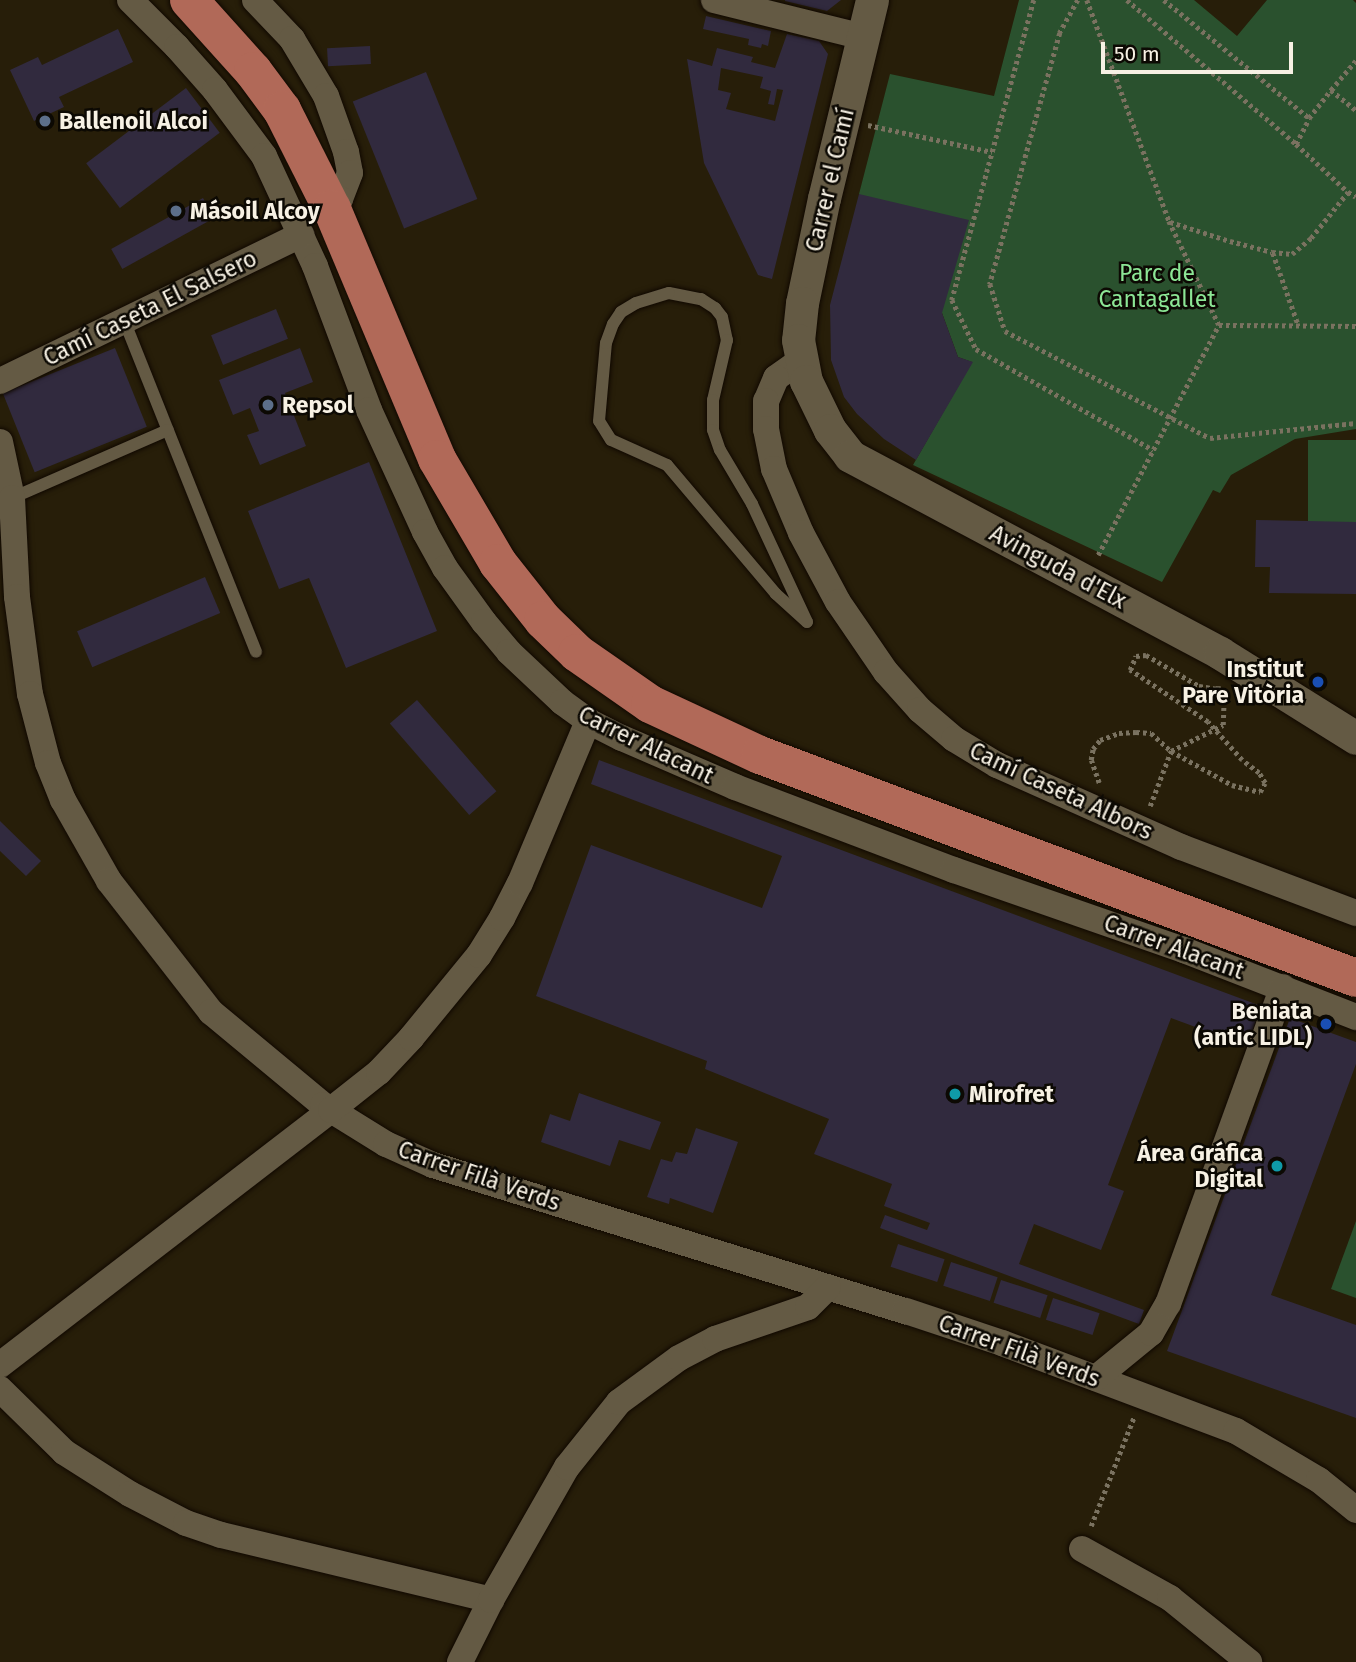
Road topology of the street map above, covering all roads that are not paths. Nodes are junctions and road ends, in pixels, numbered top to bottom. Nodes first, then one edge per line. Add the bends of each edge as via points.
1 (130, 0) edge
2 (189, 0) edge
3 (256, 0) edge
4 (715, 0) edge
5 (872, 0) edge
6 (863, 37) junction
7 (332, 209) junction
8 (301, 235) junction
9 (124, 320) junction
10 (800, 361) junction
11 (0, 381) edge
12 (168, 430) junction
13 (0, 442) edge
14 (12, 498) junction
15 (807, 622) joint
16 (256, 652) dead end
17 (588, 721) junction
18 (1356, 738) edge
19 (1356, 913) edge
20 (1356, 978) edge
21 (1283, 987) junction
22 (1356, 1017) edge
23 (331, 1111) junction
24 (828, 1287) junction
25 (0, 1365) edge
26 (1096, 1378) junction
27 (0, 1389) edge
28 (1356, 1510) edge
29 (1082, 1549) road end
30 (491, 1600) junction
31 (460, 1662) edge
32 (1249, 1662) edge

1 - 8 street, Carrer Alacant via 177,47 246,131 264,156
2 - 7 main road, Carrer Alacant via 282,110
3 - 7 street via 292,39 326,96 350,173 341,199
4 - 6 street
5 - 6 street, Carrer el Camí
6 - 10 street, Carrer el Camí via 802,303
7 - 20 main road, Carrer Alacant via 413,408 467,514 532,607 593,667 650,704 760,755
8 - 9 street, Camí Caseta El Salsero
8 - 17 street, Carrer Alacant via 383,443 445,568 509,652
9 - 11 street, Camí Caseta El Salsero
9 - 12 lane
10 - 18 street, Avinguda d'Elx via 821,415 850,456 1220,653
10 - 19 street, Camí Caseta Albors via 776,378 766,401 774,469 838,602 920,710 954,739 997,765 1181,846
12 - 14 lane
12 - 16 lane
13 - 14 street, Carrer Filà Verds
14 - 23 street, Carrer Filà Verds via 17,597 30,694 63,800 109,881 211,1012
15 - 15 lane via 713,430 712,400 727,340 722,317 701,299 684,294 669,293 636,303 621,312 606,343 599,421 604,432 611,440 667,465 776,594
17 - 21 street, Carrer Alacant via 746,792
17 - 23 street via 520,883 479,955 379,1072
21 - 22 street, Carrer Alacant
21 - 26 street via 1168,1304 1151,1333
23 - 24 street, Carrer Filà Verds via 433,1165
23 - 25 street
24 - 26 street, Carrer Filà Verds
24 - 30 street via 808,1307 715,1339 679,1358 618,1402 567,1467
26 - 28 street, Carrer Filà Verds via 1236,1431 1319,1480
27 - 30 street via 64,1452 186,1523
29 - 32 street via 1170,1598
30 - 31 street

